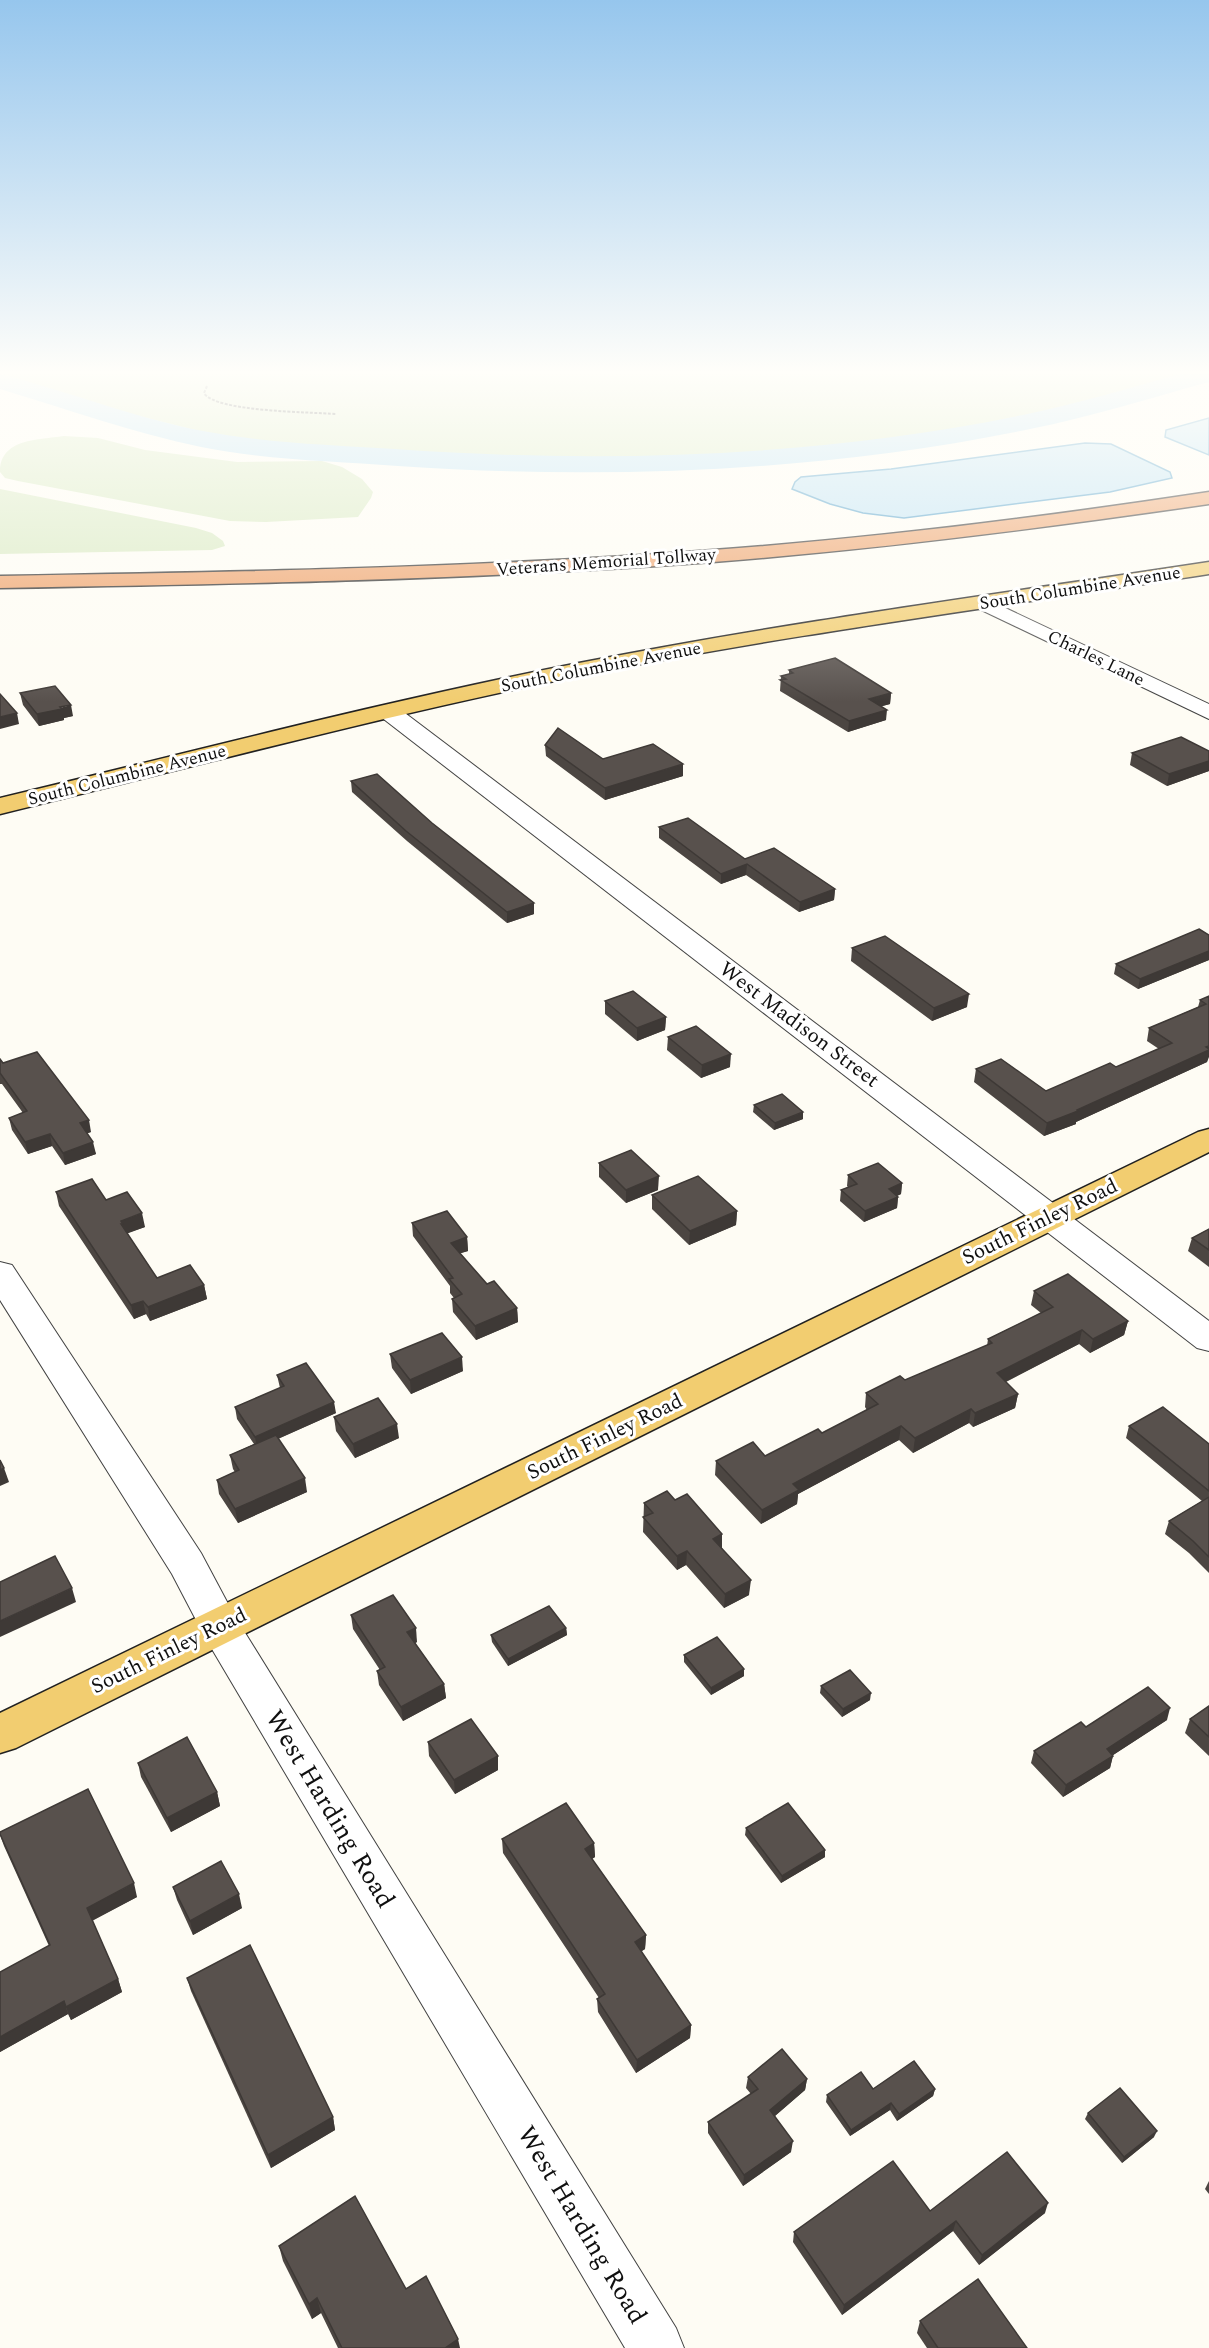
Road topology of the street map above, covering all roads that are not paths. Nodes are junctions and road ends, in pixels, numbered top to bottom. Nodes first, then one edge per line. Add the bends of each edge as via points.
1 (1209, 498) edge
2 (1209, 568) edge
3 (719, 575) dead end
4 (0, 582) edge
5 (578, 584) dead end
6 (982, 603) junction
7 (389, 712) junction
8 (1209, 712) edge
9 (0, 806) edge
10 (1209, 1139) edge
11 (1050, 1216) junction
12 (0, 1273) edge
13 (1209, 1339) edge
14 (220, 1627) junction
15 (0, 1734) edge
16 (656, 2348) edge

1 - 4 highway, Veterans Memorial Tollway via 974,530 713,556 332,576
2 - 6 main road, South Columbine Avenue
3 - 5 highway, Veterans Memorial Tollway
6 - 7 main road, South Columbine Avenue via 669,652
6 - 8 street, Charles Lane
7 - 9 main road, South Columbine Avenue
7 - 11 street, West Madison Street
10 - 11 main road, South Finley Road
11 - 13 street, West Madison Street
11 - 14 main road, South Finley Road
12 - 14 street, West Harding Road via 187,1564
14 - 15 main road, South Finley Road
14 - 16 street, West Harding Road

